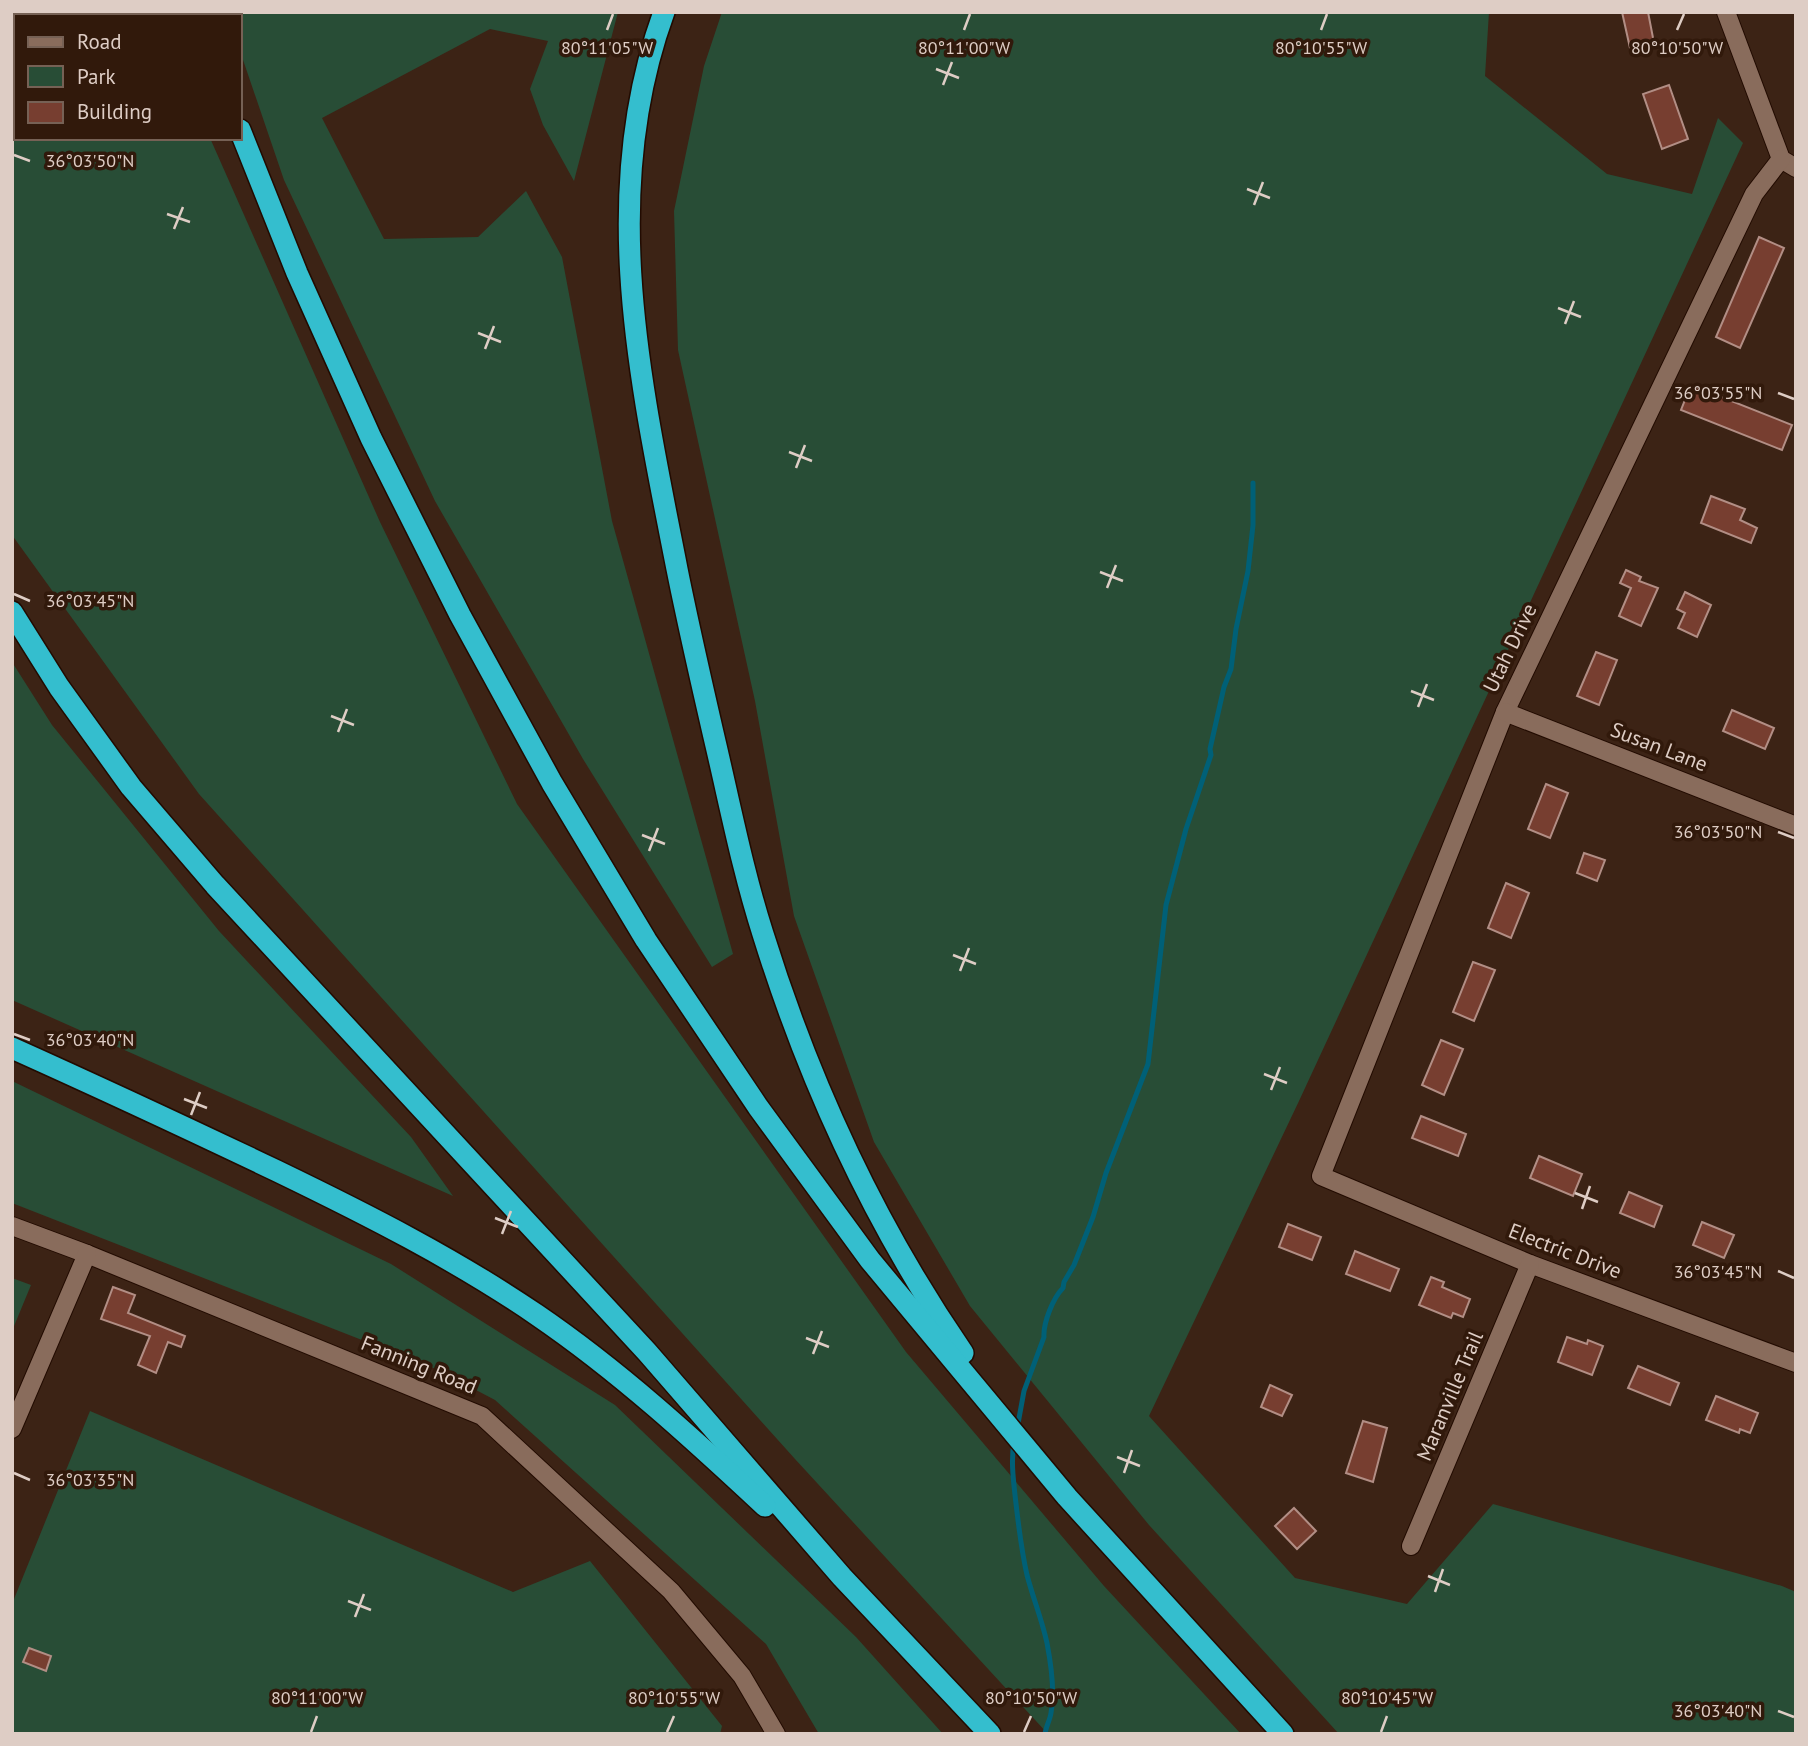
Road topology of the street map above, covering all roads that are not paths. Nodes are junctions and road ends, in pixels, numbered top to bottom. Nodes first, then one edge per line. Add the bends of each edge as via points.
1 (664, 12) edge
2 (1726, 12) edge
3 (242, 135) edge
4 (1789, 164) edge
5 (12, 612) edge
6 (1506, 712) junction
7 (1796, 826) edge
8 (12, 1048) edge
9 (1321, 1176) joint
10 (12, 1226) edge
11 (87, 1254) junction
12 (1531, 1264) junction
13 (1796, 1363) edge
14 (12, 1429) edge
15 (1067, 1497) junction
16 (1411, 1546) dead end
17 (842, 1577) junction
18 (776, 1734) edge
19 (990, 1734) edge
20 (1283, 1734) edge

1 - 15 highway via 646,73 630,177 630,291 664,504 743,864 792,1019 866,1191 934,1310
2 - 4 street
3 - 15 highway via 371,438 473,639 626,906 758,1107 870,1261
4 - 6 street, Utah Drive via 1754,194
5 - 17 highway via 131,787 215,885 647,1352
6 - 7 street, Susan Lane
6 - 9 street, Utah Drive
8 - 17 highway via 362,1212 537,1315 679,1426
9 - 12 street, Electric Drive
10 - 11 street, Fanning Road
11 - 14 street
11 - 18 street, Fanning Road via 482,1416 671,1591 742,1676
12 - 13 street, Electric Drive
12 - 16 street, Maranville Trail
15 - 20 highway
17 - 19 highway

